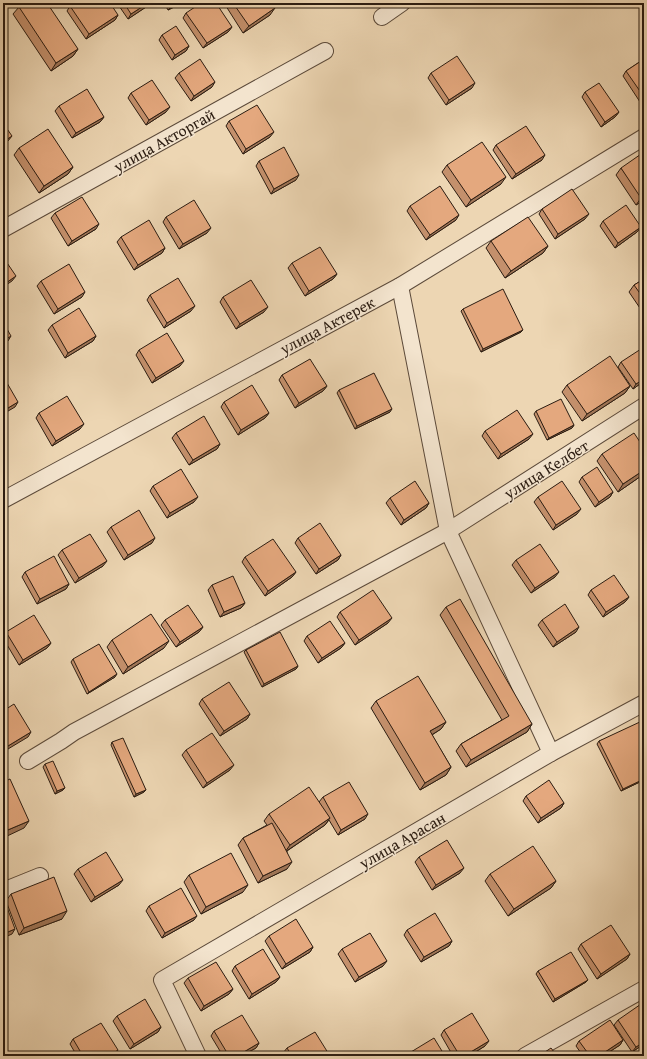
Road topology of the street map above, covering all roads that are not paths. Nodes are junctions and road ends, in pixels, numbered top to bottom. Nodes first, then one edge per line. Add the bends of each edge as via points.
1 (402, 3) edge
2 (382, 17) dead end
3 (325, 51) dead end
4 (644, 137) edge
5 (3, 229) edge
6 (400, 286) junction
7 (644, 406) edge
8 (3, 500) edge
9 (448, 531) junction
10 (644, 703) edge
11 (551, 753) junction
12 (28, 761) dead end
13 (40, 876) dead end
14 (3, 891) edge
15 (644, 989) edge
16 (198, 1056) edge
17 (524, 1056) edge

1 - 2 street
3 - 5 street, улица Акторгай
4 - 6 street, улица Актерек
6 - 8 street, улица Актерек
6 - 9 street
7 - 9 street, улица Келбет
9 - 11 street
9 - 12 street, улица Келбет via 74,732
10 - 11 street, улица Арасан
11 - 16 street, улица Арасан via 162,980
13 - 14 street
15 - 17 street

